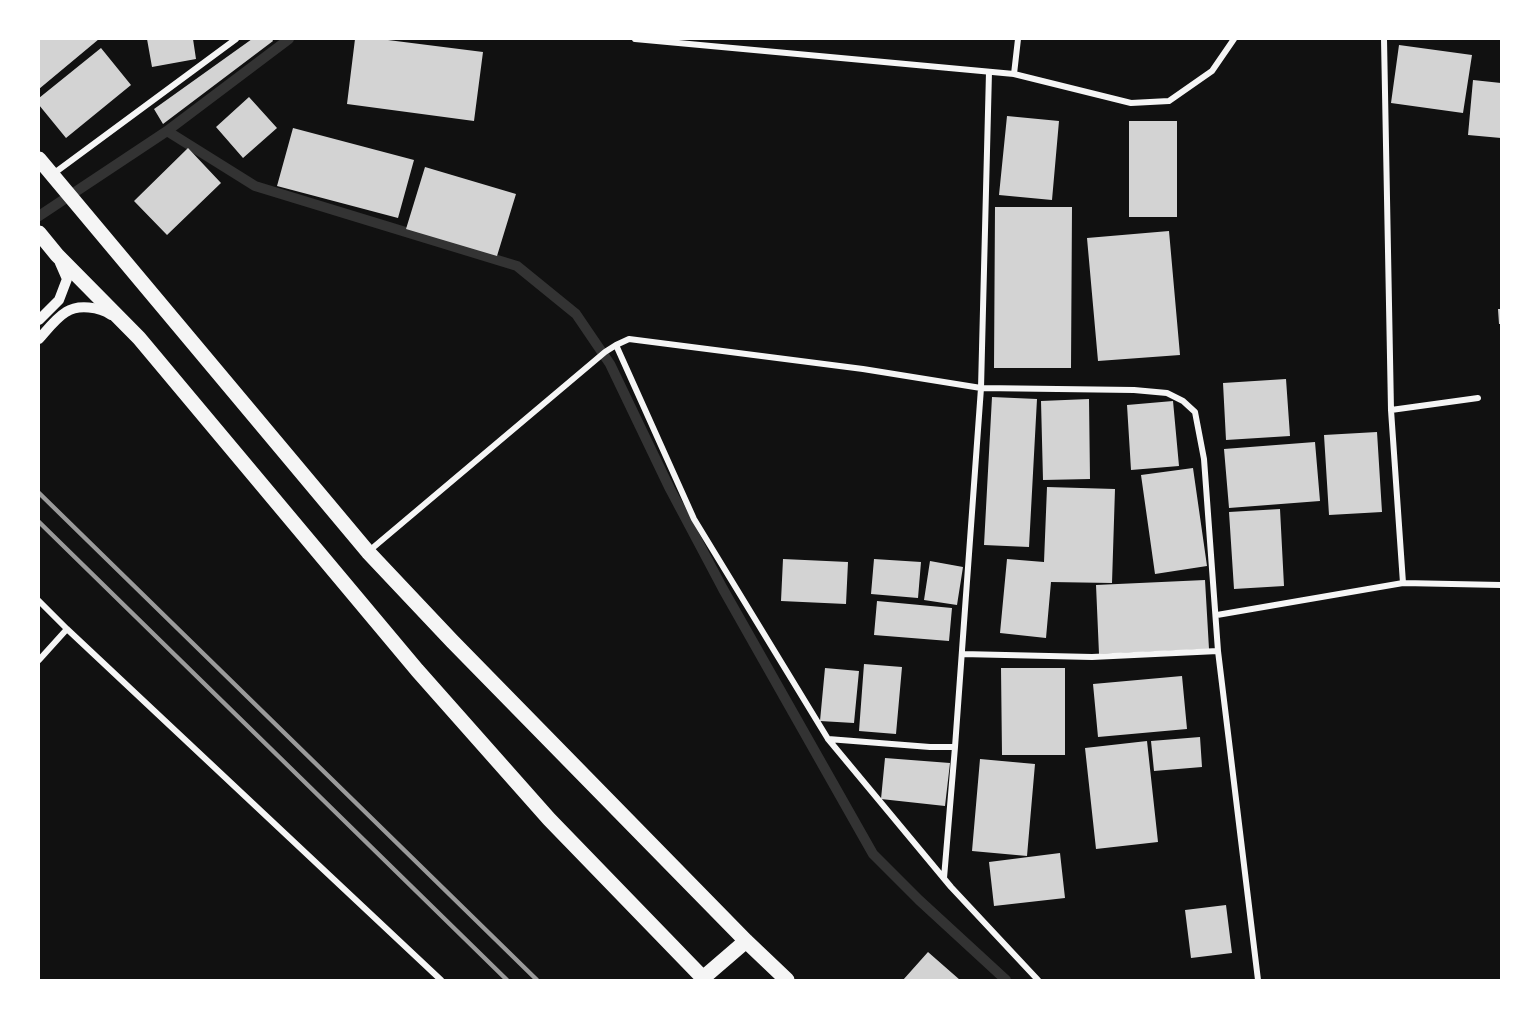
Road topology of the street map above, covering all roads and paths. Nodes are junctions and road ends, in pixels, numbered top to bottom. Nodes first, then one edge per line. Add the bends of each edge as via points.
1 (236, 39) edge
2 (635, 39) edge
3 (1018, 39) edge
4 (1234, 39) edge
5 (1384, 39) edge
6 (989, 72) junction
7 (1014, 74) junction
8 (39, 159) edge
9 (57, 179) junction
10 (39, 233) edge
11 (57, 255) junction
12 (39, 320) edge
13 (139, 338) junction
14 (39, 339) edge
15 (616, 345) junction
16 (981, 388) junction
17 (1478, 398) dead end
18 (1390, 410) junction
19 (368, 552) junction
20 (1403, 583) junction
21 (1501, 585) edge
22 (39, 601) edge
23 (1217, 615) junction
24 (67, 629) junction
25 (1218, 651) junction
26 (962, 654) junction
27 (39, 660) edge
28 (828, 739) junction
29 (955, 747) junction
30 (944, 878) junction
31 (746, 940) junction
32 (704, 979) edge
33 (441, 980) edge
34 (787, 980) edge
35 (1038, 980) edge
36 (1258, 980) edge

1 - 9 street
2 - 6 street
3 - 7 street
4 - 7 street via 1212,71 1169,101 1131,103
5 - 18 street
6 - 7 street
6 - 16 street
8 - 9 main road
9 - 19 main road
10 - 11 main road
11 - 12 street via 67,279 59,300
11 - 13 main road
13 - 14 street via 106,311 87,306 67,311
13 - 32 main road via 432,687 549,819
15 - 16 street via 629,339
15 - 19 street
15 - 28 street via 694,519
16 - 23 street via 1167,393 1195,412 1204,459
16 - 26 street
17 - 18 street
18 - 20 street
19 - 31 main road
20 - 21 street
20 - 23 street
22 - 24 street
23 - 25 street
24 - 27 street
24 - 33 street
25 - 26 street via 1092,657
25 - 36 street
26 - 29 street
28 - 29 street
28 - 30 street
29 - 30 street
30 - 35 street
31 - 32 main road
31 - 34 main road

